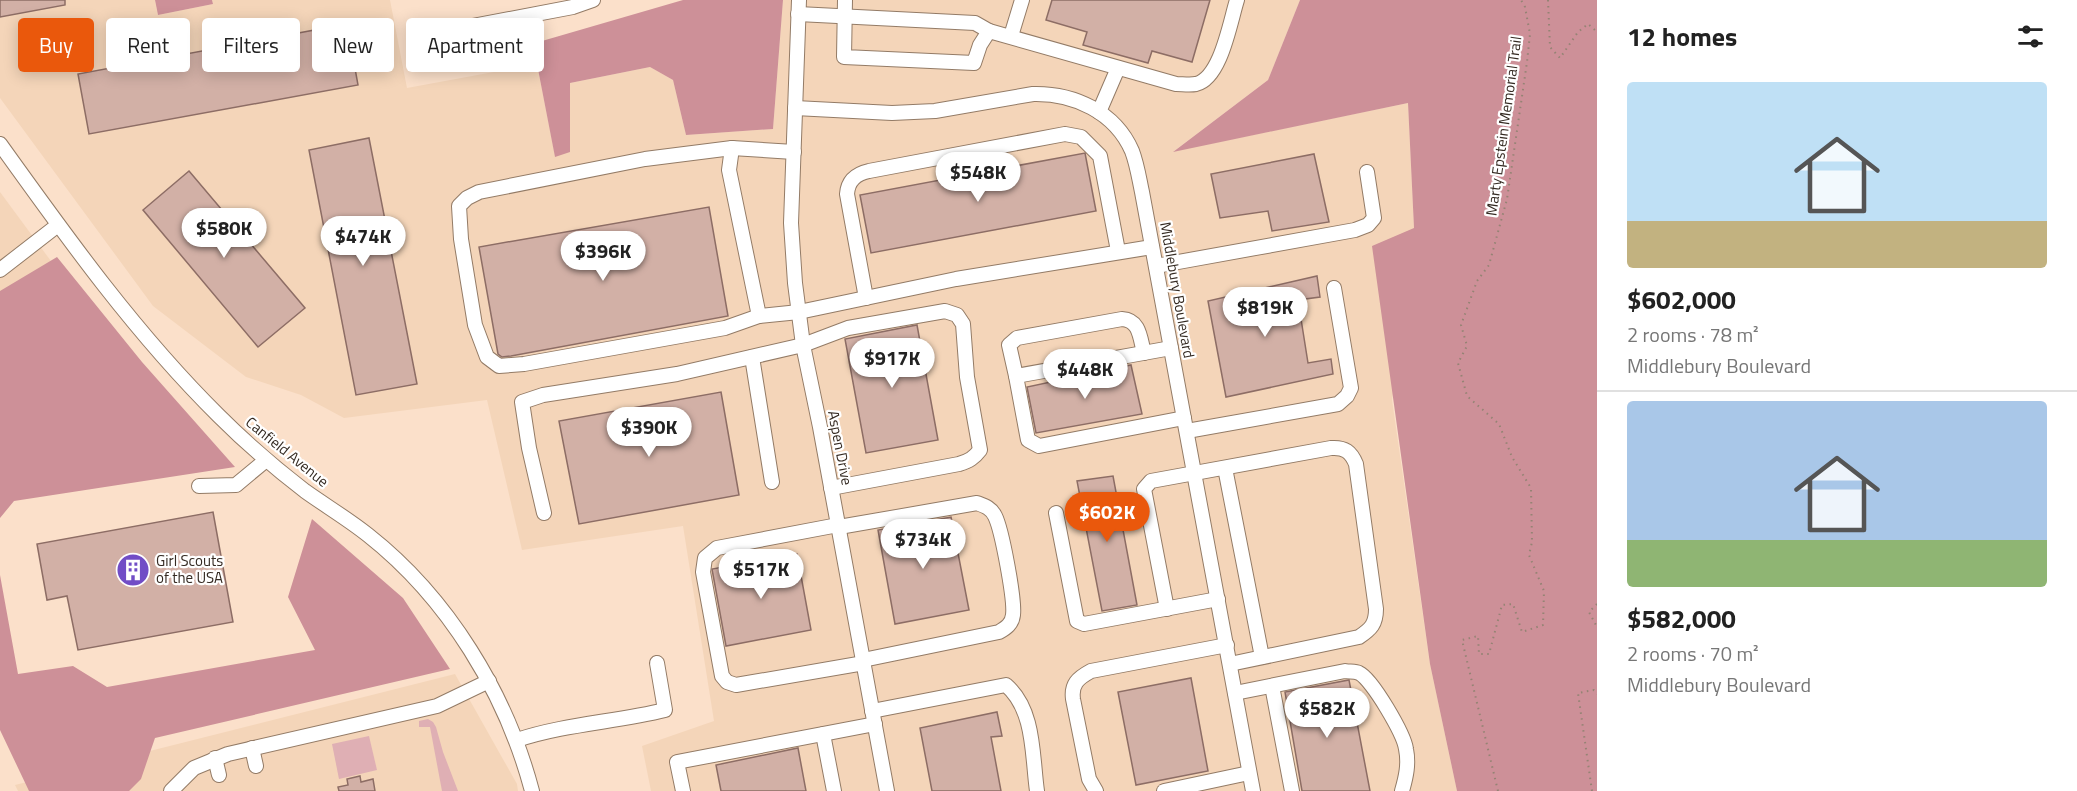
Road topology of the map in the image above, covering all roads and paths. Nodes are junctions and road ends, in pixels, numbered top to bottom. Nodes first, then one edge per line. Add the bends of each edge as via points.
1 (593, 0) edge
2 (845, 0) edge
3 (1023, 0) edge
4 (1237, 0) edge
5 (1521, 0) edge
6 (1548, 0) edge
7 (799, 7) edge
8 (844, 16) junction
9 (515, 18) edge
10 (990, 31) junction
11 (1597, 32) edge
12 (1011, 36) junction
13 (1118, 68) junction
14 (795, 108) junction
15 (1099, 112) junction
16 (0, 144) edge
17 (732, 148) junction
18 (794, 152) junction
19 (1367, 172) dead end
20 (58, 225) junction
21 (1152, 247) junction
22 (1118, 251) junction
23 (1156, 266) junction
24 (0, 270) edge
25 (1334, 288) dead end
26 (866, 298) junction
27 (799, 312) junction
28 (759, 316) junction
29 (803, 345) junction
30 (1171, 348) junction
31 (1144, 353) junction
32 (752, 357) junction
33 (1016, 376) junction
34 (1186, 425) junction
35 (266, 460) junction
36 (1225, 468) junction
37 (1195, 474) junction
38 (772, 482) dead end
39 (199, 486) dead end
40 (831, 488) junction
41 (544, 513) dead end
42 (1056, 513) dead end
43 (838, 526) junction
44 (1218, 598) junction
45 (1597, 604) edge
46 (1167, 609) junction
47 (1597, 627) edge
48 (1227, 645) junction
49 (1262, 657) junction
50 (863, 662) junction
51 (657, 663) dead end
52 (1230, 664) junction
53 (489, 681) junction
54 (1272, 686) junction
55 (1235, 693) junction
56 (1597, 694) edge
57 (874, 717) junction
58 (823, 734) junction
59 (517, 740) junction
60 (252, 748) junction
61 (215, 758) junction
62 (256, 766) dead end
63 (1250, 773) junction
64 (219, 775) dead end
65 (171, 791) edge
66 (532, 791) edge
67 (683, 791) edge
68 (834, 791) edge
69 (887, 791) edge
70 (1036, 791) edge
71 (1096, 791) edge
72 (1164, 791) edge
73 (1253, 791) edge
74 (1292, 791) edge
75 (1402, 791) edge
76 (1498, 791) edge
77 (1592, 791) edge

1 - 9 street
2 - 8 street
3 - 12 street
4 - 13 street via 1219,59 1209,76 1197,84 1176,84
5 - 76 path, Marty Epstein Memorial Trail via 1530,33 1507,199 1489,265 1477,281 1461,325 1467,346 1458,363 1467,396 1499,424 1512,457 1531,488 1529,555 1544,591 1544,625 1522,632 1513,604 1502,605 1489,654 1479,654 1478,636 1462,640
6 - 11 path via 1550,47 1560,58 1588,24
7 - 8 street
7 - 14 street, Aspen Drive
8 - 10 street via 975,22
8 - 10 street via 844,57 974,63
10 - 12 street
12 - 13 street
13 - 15 street
14 - 15 street, Middlebury Boulevard via 935,111 1048,94 1079,101
14 - 18 street, Aspen Drive
15 - 21 street, Middlebury Boulevard via 1115,126 1132,152
16 - 20 street, Canfield Avenue
17 - 18 street
17 - 28 street via 729,170
17 - 28 street via 645,159 479,192 459,206 461,239 475,325 488,357 499,366 725,328
18 - 27 street, Aspen Drive via 791,223
19 - 23 street via 1374,218 1368,225
20 - 24 street
20 - 35 street, Canfield Avenue via 183,380
21 - 22 street
21 - 23 street, Middlebury Boulevard
22 - 26 street
22 - 26 street via 1097,152 1073,135 1024,141 854,177 847,194
23 - 30 street, Middlebury Boulevard
25 - 34 street via 1351,388 1347,396 1338,404
26 - 27 street
27 - 28 street
27 - 29 street, Aspen Drive
29 - 32 street
29 - 40 street, Aspen Drive
29 - 40 street via 848,328 945,311 957,315 963,324 967,377 980,450 976,456 959,464
30 - 31 street
30 - 34 street, Middlebury Boulevard
31 - 33 street
31 - 33 street via 1139,330 1130,320 1075,327 1012,341 1009,345
32 - 38 street
32 - 41 street via 522,402
33 - 34 street via 1028,440 1039,446
34 - 37 street, Middlebury Boulevard
35 - 39 street via 236,485
35 - 53 street, Canfield Avenue via 389,552 441,610
36 - 37 street
36 - 49 street
36 - 49 street via 1340,447 1348,451 1356,464 1376,620 1359,637
37 - 44 street, Middlebury Boulevard
37 - 46 street via 1150,481 1144,489
40 - 43 street, Aspen Drive
42 - 46 street via 1077,621 1084,624
43 - 50 street, Aspen Drive
43 - 50 street via 724,546 705,558 703,572 722,676 736,686
43 - 50 street via 976,503 988,507 1000,529 1013,603 1009,626 999,632
44 - 46 street
44 - 48 street, Middlebury Boulevard
45 - 47 path via 1589,612
48 - 52 street, Middlebury Boulevard
48 - 71 street via 1091,671 1075,683 1073,699 1089,779
49 - 52 street
50 - 57 street, Aspen Drive
51 - 59 street via 665,710 554,729
52 - 55 street, Middlebury Boulevard
53 - 59 street, Canfield Avenue
53 - 60 street via 437,706
54 - 55 street
54 - 74 street
54 - 75 street via 1345,671 1359,672 1395,722 1406,747 1408,773
55 - 63 street, Middlebury Boulevard
56 - 77 path via 1594,690 1578,693
57 - 58 street
57 - 69 street, Aspen Drive
57 - 70 street via 1006,685 1015,693 1028,718
58 - 67 street via 677,762
58 - 68 street
59 - 66 street, Canfield Avenue
60 - 61 street
60 - 62 street
61 - 64 street
61 - 65 street via 187,773
63 - 72 street
63 - 73 street, Middlebury Boulevard

